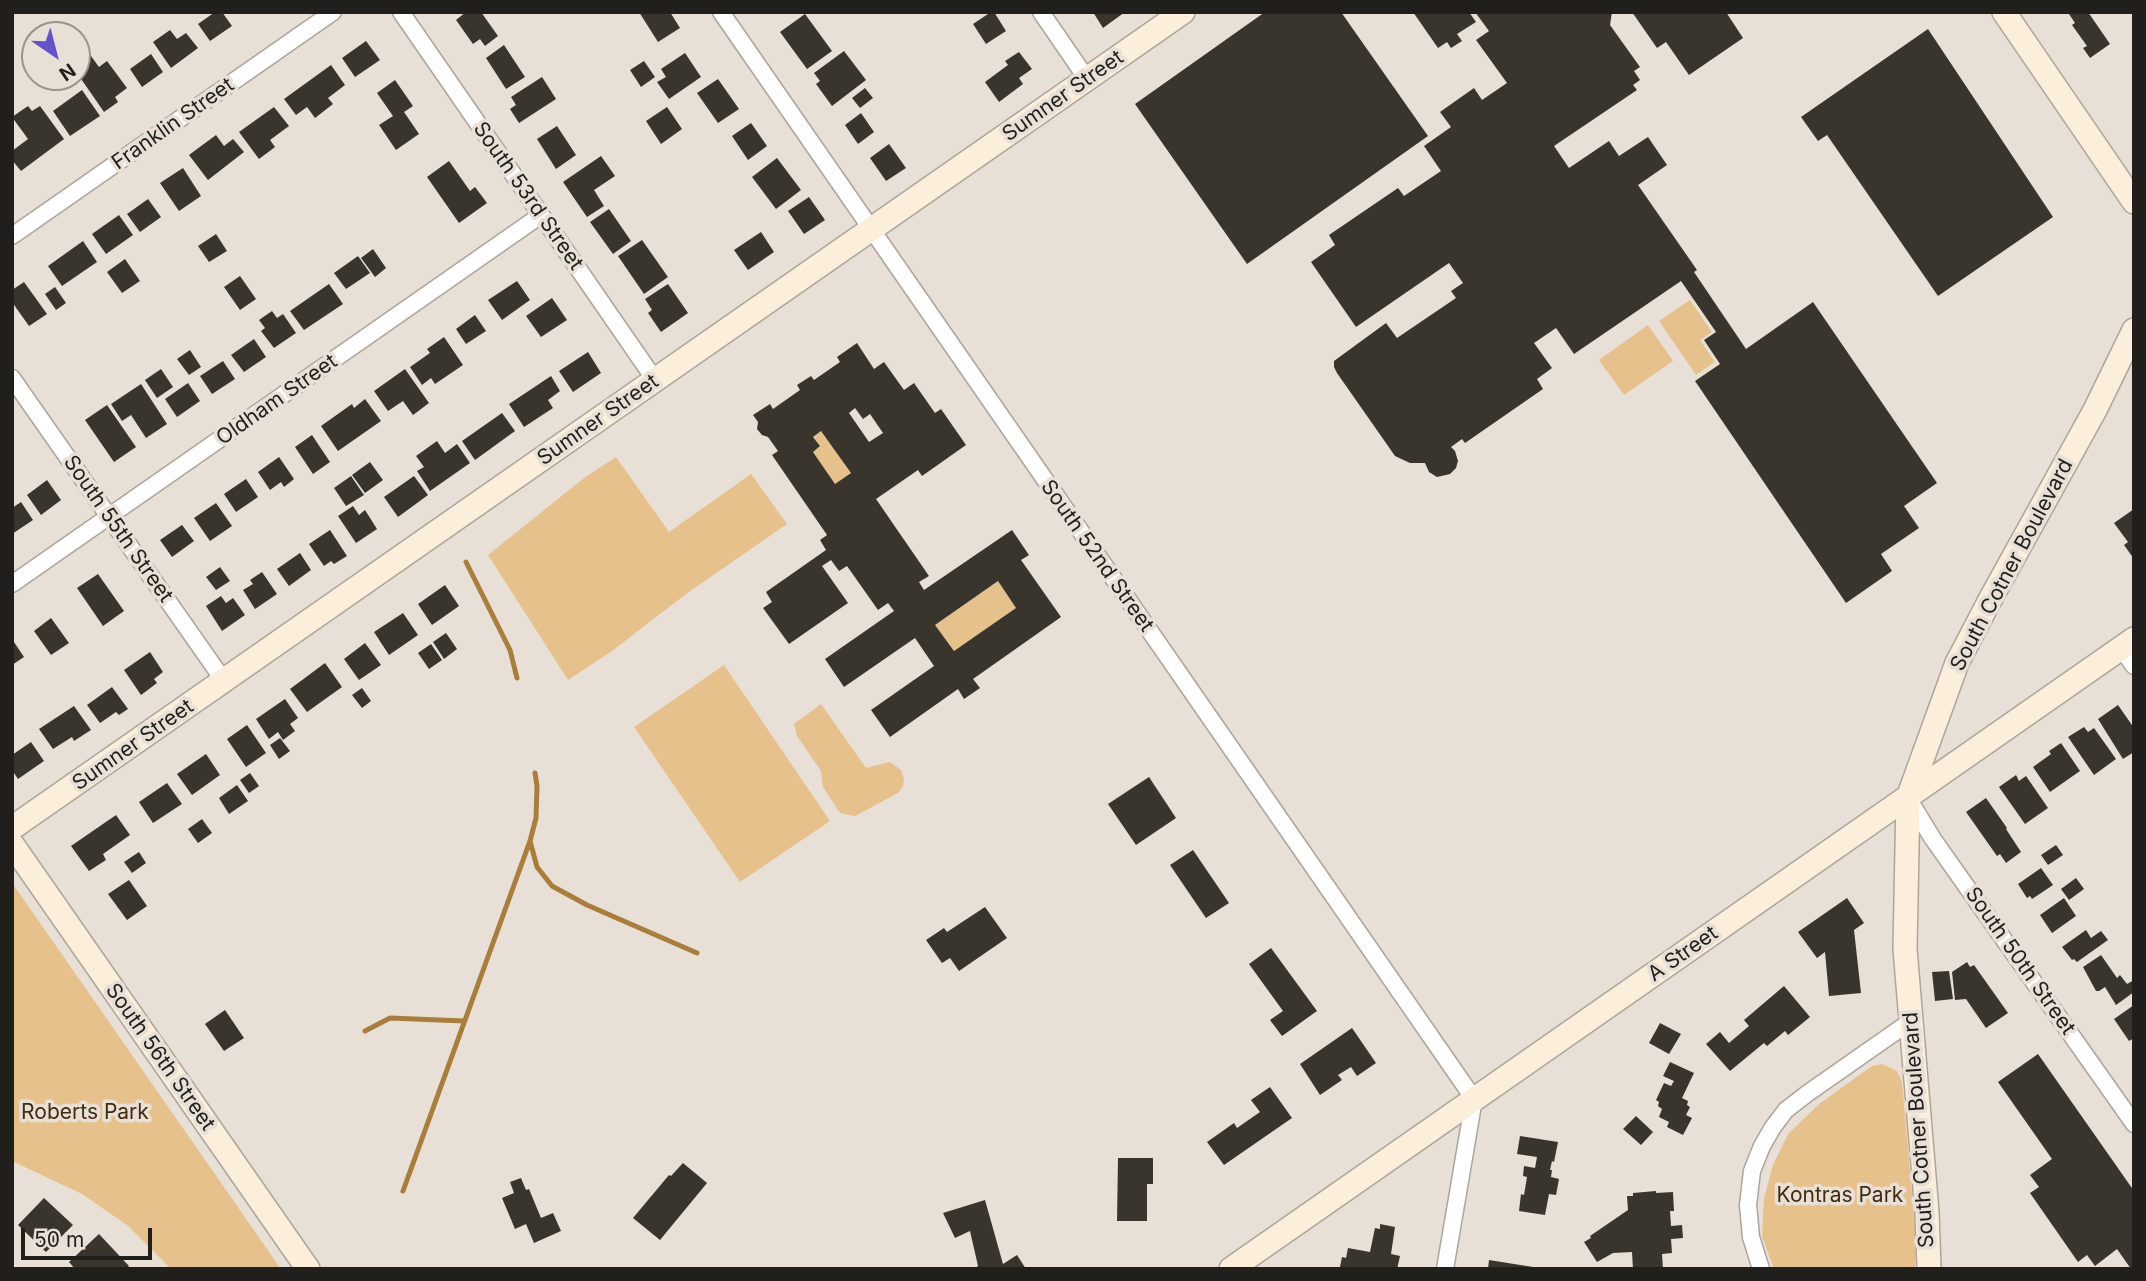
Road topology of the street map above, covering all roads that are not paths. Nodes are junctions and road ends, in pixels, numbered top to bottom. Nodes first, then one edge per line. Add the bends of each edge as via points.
1 (333, 12) edge
2 (401, 12) edge
3 (721, 12) edge
4 (1041, 12) edge
5 (1184, 12) edge
6 (2004, 12) edge
7 (1087, 79) junction
8 (2134, 202) edge
9 (541, 215) junction
10 (872, 230) junction
11 (12, 236) edge
12 (2134, 330) edge
13 (12, 378) edge
14 (655, 380) junction
15 (109, 517) junction
16 (12, 584) edge
17 (2130, 651) edge
18 (224, 681) junction
19 (1908, 798) junction
20 (12, 828) edge
21 (12, 844) edge
22 (1911, 1021) junction
23 (1474, 1099) junction
24 (2134, 1124) edge
25 (308, 1269) edge
26 (1231, 1269) edge
27 (1445, 1269) edge
28 (1761, 1269) edge
29 (1929, 1269) edge

1 - 11 street, Franklin Street
2 - 9 street, South 53rd Street
3 - 10 street, South 52nd Street
4 - 7 street
5 - 7 main road, Sumner Street
6 - 8 main road
7 - 10 main road, Sumner Street
9 - 14 street, South 53rd Street
9 - 15 street, Oldham Street
10 - 14 main road, Sumner Street
10 - 23 street, South 52nd Street
12 - 19 main road, South Cotner Boulevard via 1957,663
13 - 15 street, South 55th Street
14 - 18 main road, Sumner Street
15 - 16 street, Oldham Street
15 - 18 street, South 55th Street
17 - 19 main road, A Street
18 - 20 main road, Sumner Street
19 - 22 main road, South Cotner Boulevard via 1905,915
19 - 23 main road, A Street
19 - 24 street, South 50th Street
21 - 25 main road, South 56th Street
22 - 28 street via 1808,1093 1773,1127 1752,1171 1748,1205
22 - 29 main road, South Cotner Boulevard
23 - 26 main road, A Street
23 - 27 street

